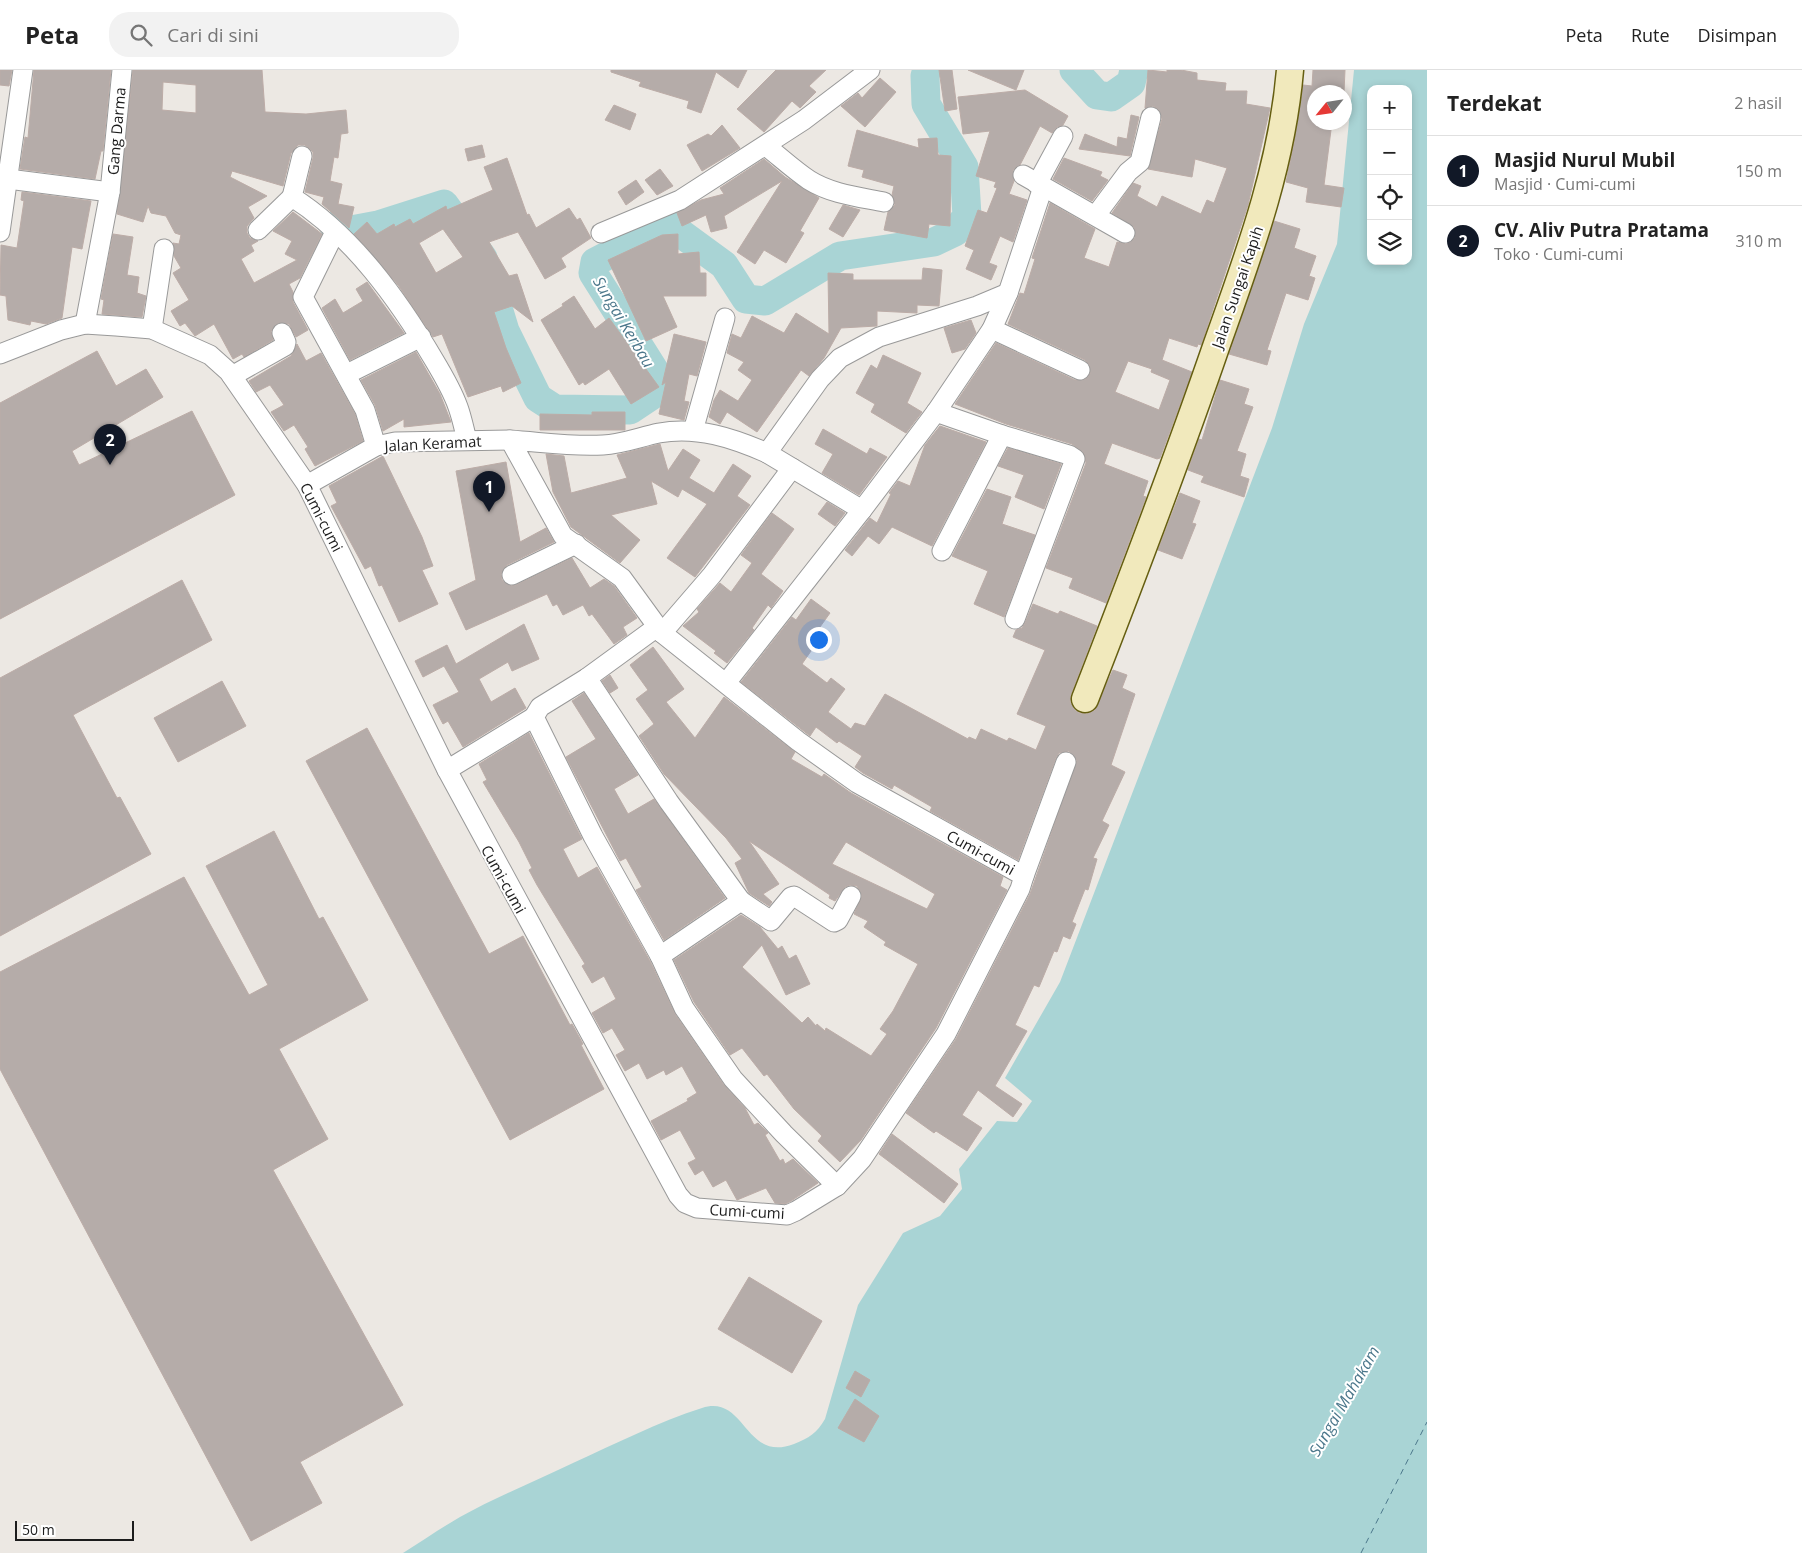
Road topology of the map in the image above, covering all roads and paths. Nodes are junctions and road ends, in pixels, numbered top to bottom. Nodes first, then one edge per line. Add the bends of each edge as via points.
1 (23, 70) edge
2 (122, 70) edge
3 (870, 70) edge
4 (1289, 79) edge
5 (1151, 118) dead end
6 (1063, 136) dead end
7 (766, 146) junction
8 (302, 156) dead end
9 (8, 179) junction
10 (1034, 182) junction
11 (110, 192) junction
12 (292, 197) junction
13 (884, 202) dead end
14 (1096, 215) junction
15 (258, 230) dead end
16 (0, 232) edge
17 (335, 232) junction
18 (1125, 233) dead end
19 (601, 234) dead end
20 (164, 249) dead end
21 (1008, 293) junction
22 (725, 318) dead end
23 (85, 324) junction
24 (152, 329) junction
25 (992, 330) junction
26 (282, 333) dead end
27 (421, 337) junction
28 (0, 354) edge
29 (1080, 370) dead end
30 (347, 374) junction
31 (232, 376) junction
32 (936, 412) junction
33 (693, 431) junction
34 (1002, 435) junction
35 (467, 440) junction
36 (510, 440) junction
37 (376, 446) junction
38 (767, 453) junction
39 (792, 468) junction
40 (306, 485) junction
41 (862, 510) junction
42 (576, 544) junction
43 (942, 551) dead end
44 (512, 575) dead end
45 (1015, 619) dead end
46 (659, 630) junction
47 (587, 678) junction
48 (726, 683) junction
49 (1085, 699) dead end
50 (534, 717) junction
51 (1066, 762) dead end
52 (447, 770) junction
53 (1024, 876) junction
54 (851, 896) dead end
55 (741, 901) junction
56 (660, 956) junction
57 (837, 1186) junction

1 - 9 street
2 - 11 street, Gang Darma
3 - 7 street
4 - 49 street, Jalan Sungai Kapih via 1284,129 1264,211 1163,499
5 - 14 street via 1140,162 1128,172
6 - 10 street
7 - 13 street via 809,180 845,194
7 - 19 street via 680,200
8 - 12 street
9 - 11 street
9 - 16 street
10 - 14 street
10 - 21 street
11 - 23 street, Gang Darma
12 - 15 street
12 - 17 street
14 - 18 street
17 - 27 street via 378,278
17 - 30 street via 303,297
20 - 24 street
21 - 25 street
21 - 38 street via 879,337 840,358 820,379
22 - 33 street
23 - 24 street, Cumi-cumi
23 - 28 street, Cumi-cumi
24 - 31 street, Cumi-cumi via 210,355
25 - 29 street
25 - 32 street
26 - 31 street via 285,346
27 - 30 street
27 - 35 street via 447,381
30 - 37 street via 365,410
31 - 40 street, Cumi-cumi
32 - 34 street
32 - 41 street
33 - 36 street via 660,433 602,445
33 - 38 street via 727,437
34 - 43 street
34 - 45 street via 1069,455 1075,460
35 - 36 street, Jalan Keramat
35 - 37 street, Jalan Keramat via 395,442
36 - 42 street, Cumi-cumi via 556,525 563,536
37 - 40 street, Jalan Keramat
38 - 39 street
39 - 41 street
39 - 46 street via 712,575
40 - 52 street, Cumi-cumi
41 - 48 street
42 - 44 street
42 - 46 street, Cumi-cumi via 622,578
46 - 47 street
46 - 48 street, Cumi-cumi
47 - 50 street via 540,707
47 - 55 street via 668,802
48 - 53 street, Cumi-cumi via 857,783
50 - 52 street
50 - 56 street via 593,836
51 - 53 street
52 - 57 street, Cumi-cumi via 684,1203 697,1208 787,1215
53 - 57 street, Cumi-cumi via 946,1034 862,1159
54 - 55 street via 834,922 794,896 771,921
55 - 56 street
56 - 57 street via 684,1008 733,1079

